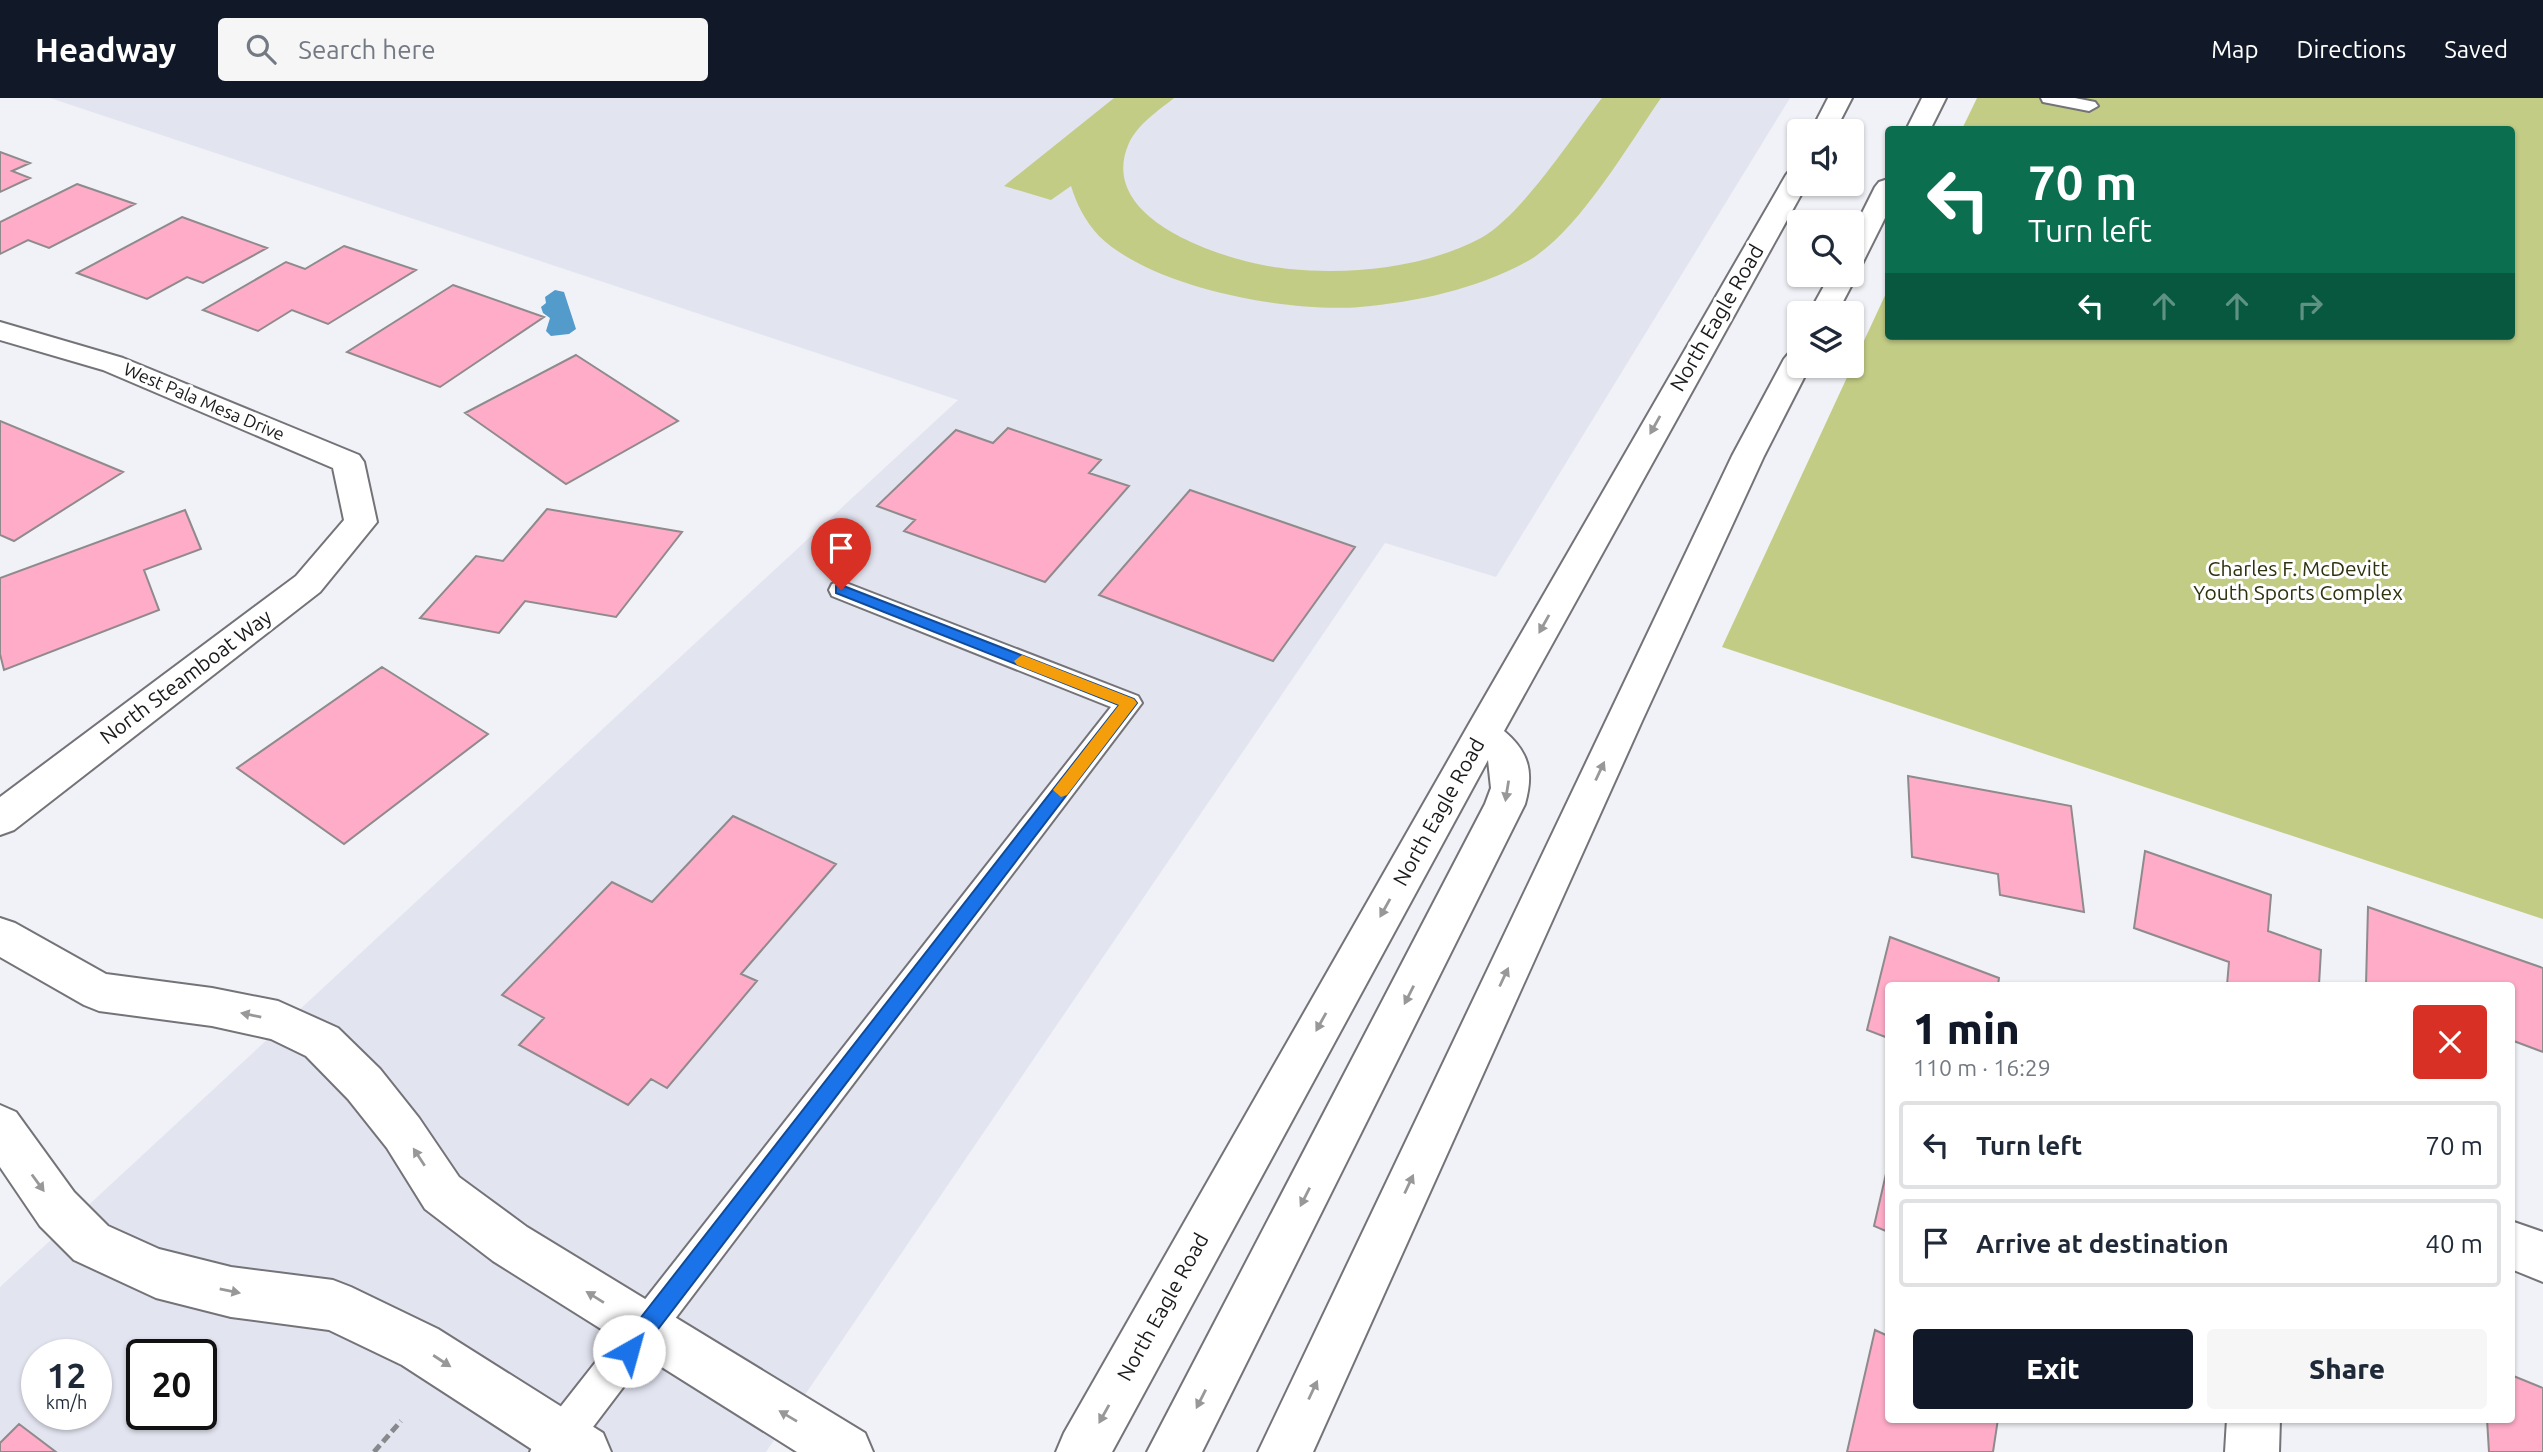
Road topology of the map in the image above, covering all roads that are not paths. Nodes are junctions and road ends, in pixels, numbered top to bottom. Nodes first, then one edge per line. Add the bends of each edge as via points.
1 (1840, 98) edge
2 (1934, 98) edge
3 (2049, 98) edge
4 (2089, 106) dead end
5 (1829, 119) edge
6 (1920, 126) edge
7 (1885, 193) edge
8 (1787, 196) edge
9 (1864, 234) edge
10 (0, 331) edge
11 (1789, 378) edge
12 (361, 522) joint
13 (841, 590) dead end
14 (1482, 734) junction
15 (0, 819) edge
16 (0, 936) edge
17 (0, 1127) edge
18 (2515, 1246) edge
19 (2543, 1257) edge
20 (646, 1329) junction
21 (2253, 1423) edge
22 (565, 1447) edge
23 (846, 1452) edge
24 (1083, 1452) edge
25 (1174, 1452) edge
26 (1285, 1452) edge
27 (2252, 1452) edge

1 - 5 main road
2 - 6 main road
3 - 4 lane
7 - 9 main road
8 -> 14 main road, North Eagle Road
10 - 12 main road, West Pala Mesa Drive via 113,364 348,463
26 -> 11 main road via 1617,734
12 - 15 main road, North Steamboat Way via 308,584
13 - 20 lane via 1129,703
14 -> 24 main road, North Eagle Road
14 -> 25 main road via 1507,755 1510,788 1505,803
20 -> 16 main road via 510,1244 442,1193 403,1133 322,1042 278,1021 99,992
17 -> 22 main road via 57,1209 91,1243 156,1273 231,1292 333,1305 420,1347
18 - 19 main road
20 - 22 lane
23 -> 20 main road
21 - 27 main road

